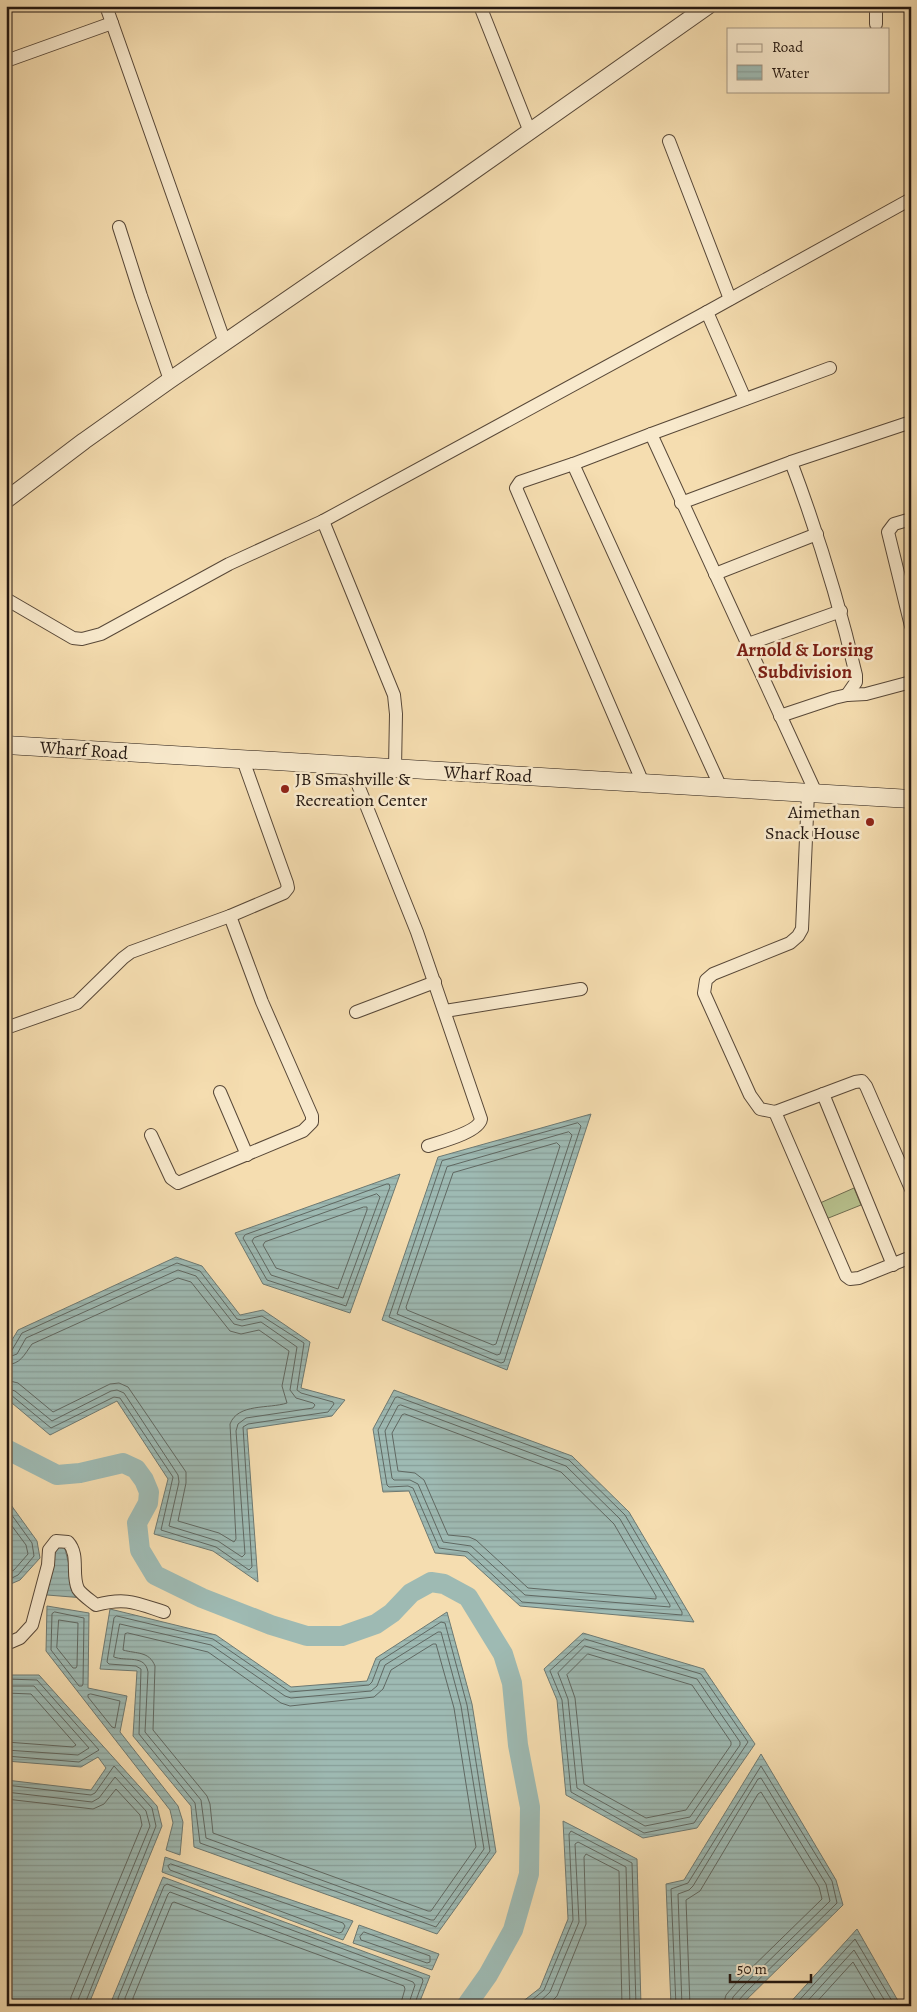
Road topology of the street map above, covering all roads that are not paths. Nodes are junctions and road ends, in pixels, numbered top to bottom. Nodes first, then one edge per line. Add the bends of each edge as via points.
1 (106, 6) edge
2 (480, 6) edge
3 (708, 6) edge
4 (876, 6) edge
5 (112, 23) junction
6 (876, 24) dead end
7 (6, 60) edge
8 (530, 132) junction
9 (669, 141) dead end
10 (911, 199) edge
11 (119, 227) dead end
12 (730, 299) junction
13 (707, 312) junction
14 (225, 343) junction
15 (830, 368) dead end
16 (170, 380) junction
17 (745, 399) junction
18 (911, 422) edge
19 (650, 434) junction
20 (791, 462) junction
21 (573, 464) junction
22 (6, 500) edge
23 (681, 503) junction
24 (911, 519) edge
25 (323, 521) junction
26 (817, 534) junction
27 (715, 574) junction
28 (6, 599) edge
29 (841, 611) junction
30 (911, 626) edge
31 (748, 644) junction
32 (911, 682) edge
33 (847, 695) junction
34 (780, 716) junction
35 (6, 745) edge
36 (243, 760) junction
37 (350, 765) junction
38 (395, 768) junction
39 (643, 783) junction
40 (720, 788) junction
41 (812, 793) junction
42 (911, 800) edge
43 (230, 916) junction
44 (435, 982) junction
45 (581, 989) dead end
46 (446, 1011) junction
47 (356, 1012) dead end
48 (6, 1028) edge
49 (220, 1092) dead end
50 (823, 1094) junction
51 (775, 1112) junction
52 (150, 1135) dead end
53 (428, 1146) dead end
54 (247, 1155) junction
55 (911, 1188) edge
56 (911, 1257) edge
57 (893, 1265) junction
58 (164, 1612) dead end
59 (6, 1644) edge

1 - 5 street
2 - 8 street
3 - 8 street
4 - 6 street
5 - 7 street
5 - 14 street
8 - 14 street
9 - 12 street
10 - 12 street
11 - 16 street
12 - 13 street
13 - 17 street
13 - 25 street
14 - 16 street
15 - 17 street
16 - 22 street
17 - 19 street
18 - 20 street
19 - 21 street
19 - 23 street
20 - 23 street
20 - 26 street
21 - 39 street via 520,482 516,488
21 - 40 street
23 - 27 street
24 - 30 street via 894,524 888,532
25 - 28 street via 229,564 92,638 74,638
25 - 38 street via 394,695
26 - 27 street
26 - 29 street
27 - 31 street
29 - 31 street
29 - 33 street via 856,675 856,682
31 - 34 street
32 - 33 street via 866,694
33 - 34 street
34 - 41 street
35 - 36 main road, Wharf Road
36 - 37 main road, Wharf Road
36 - 43 street via 288,888 279,896
37 - 38 main road, Wharf Road
37 - 44 street
38 - 39 main road, Wharf Road
39 - 40 main road, Wharf Road
40 - 41 main road, Wharf Road
41 - 42 main road, Wharf Road
41 - 51 street via 802,929 790,942 713,974 704,986 704,993 750,1095 760,1109
43 - 48 street via 131,952 77,1003
43 - 54 street via 262,1002 312,1116 310,1126 303,1131
44 - 46 street
44 - 47 street
45 - 46 street
46 - 53 street via 479,1111 480,1123 474,1129
49 - 54 street
50 - 51 street
50 - 55 street via 855,1082 864,1083
50 - 57 street
51 - 57 street via 846,1276 854,1279
52 - 54 street via 171,1178 178,1182
56 - 57 street
58 - 59 street via 128,1600 96,1604 79,1590 74,1577 73,1547 68,1542 56,1541 49,1550 32,1625 20,1638

